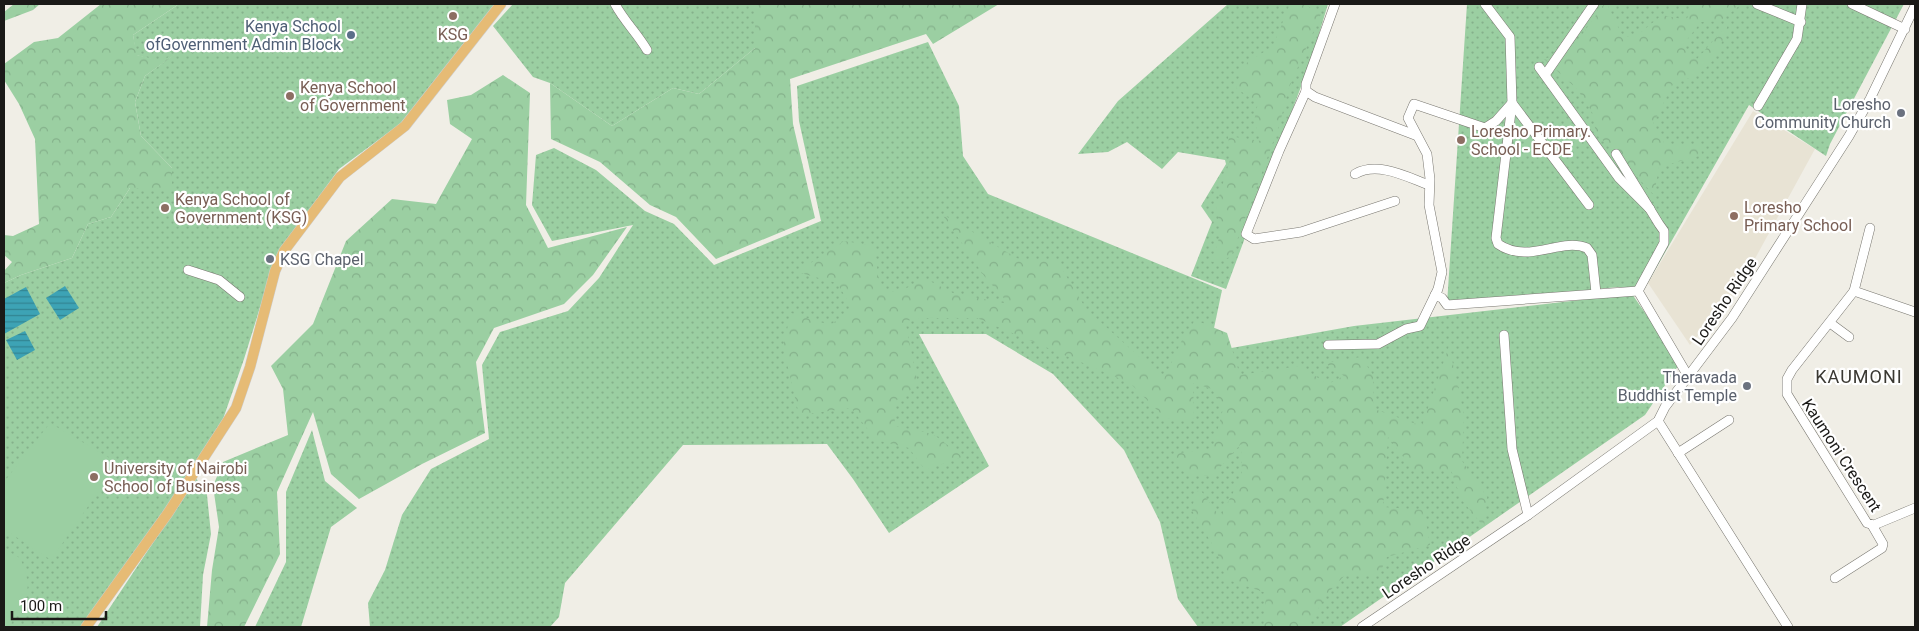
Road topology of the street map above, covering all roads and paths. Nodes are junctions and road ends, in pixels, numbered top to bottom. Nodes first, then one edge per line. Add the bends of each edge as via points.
1 (501, 4) edge
2 (615, 4) edge
3 (1335, 4) edge
4 (1485, 4) edge
5 (1594, 4) edge
6 (1757, 4) edge
7 (1802, 4) edge
8 (1852, 4) edge
9 (1915, 6) edge
10 (1801, 22) junction
11 (1905, 29) junction
12 (647, 50) dead end
13 (1306, 91) junction
14 (1512, 103) junction
15 (1758, 106) dead end
16 (1415, 134) junction
17 (1616, 154) dead end
18 (1355, 174) dead end
19 (1429, 185) junction
20 (1395, 200) dead end
21 (1589, 205) dead end
22 (1650, 209) junction
23 (1870, 228) dead end
24 (188, 270) dead end
25 (1638, 291) junction
26 (1854, 291) junction
27 (1596, 293) junction
28 (1435, 295) junction
29 (240, 297) dead end
30 (1915, 312) edge
31 (1830, 323) junction
32 (1504, 335) dead end
33 (1849, 337) dead end
34 (1328, 345) dead end
35 (1688, 376) junction
36 (1729, 420) dead end
37 (1658, 421) junction
38 (1678, 453) junction
39 (1915, 508) edge
40 (1528, 514) junction
41 (1872, 525) junction
42 (1835, 578) dead end
43 (86, 627) edge
44 (1362, 627) edge
45 (1788, 627) edge

1 - 43 main road via 405,126 340,177 284,251 275,271 236,408 168,513
2 - 12 street
3 - 13 street
4 - 14 street via 1510,37
5 - 22 street via 1542,71 1619,178
6 - 10 street
7 - 10 street
8 - 11 street
9 - 11 street, Loresho Ridge
10 - 15 street via 1797,39
11 - 35 street, Loresho Ridge via 1844,144 1732,318
13 - 16 street
13 - 20 street via 1246,234 1254,239 1301,232
14 - 16 street via 1485,128 1414,104 1408,118
14 - 21 street
14 - 27 street via 1496,238 1498,244 1523,253 1572,246 1587,248 1592,255
16 - 19 street via 1427,154
17 - 22 street
18 - 19 street via 1373,168
19 - 28 street via 1429,205 1442,272
22 - 25 street via 1664,231 1664,243
23 - 26 street
24 - 29 street via 219,280
25 - 27 street
25 - 35 street, Loresho Ridge
26 - 30 street
26 - 31 street, Kaumoni Crescent
27 - 28 street via 1447,305
28 - 34 street via 1420,326 1406,329 1378,344
31 - 33 street
31 - 41 street, Kaumoni Crescent via 1792,370 1787,379 1787,394 1864,521
32 - 40 street via 1512,449
35 - 37 street, Loresho Ridge
36 - 38 street
37 - 38 street
37 - 40 street, Loresho Ridge
38 - 45 street
39 - 41 street, Kaumoni Crescent
40 - 44 street, Loresho Ridge
41 - 42 street via 1883,544 1882,548

